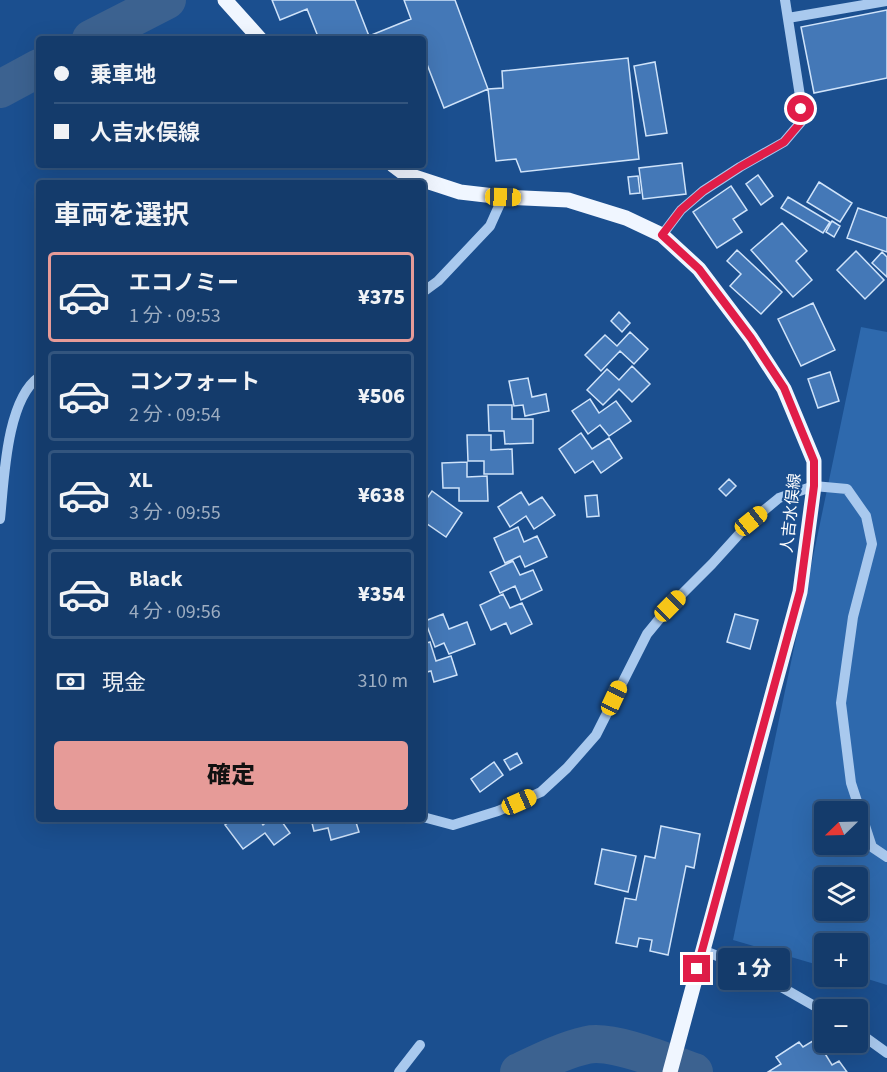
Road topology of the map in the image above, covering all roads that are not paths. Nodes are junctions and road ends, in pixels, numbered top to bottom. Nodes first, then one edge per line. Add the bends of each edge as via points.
1 (225, 0) edge
2 (785, 0) edge
3 (887, 1) edge
4 (788, 18) junction
5 (257, 36) edge
6 (397, 168) edge
7 (423, 180) edge
8 (426, 181) edge
9 (503, 197) junction
10 (662, 235) junction
11 (426, 290) edge
12 (36, 380) edge
13 (814, 486) junction
14 (0, 519) edge
15 (426, 818) edge
16 (887, 857) edge
17 (702, 950) junction
18 (814, 1006) edge
19 (868, 1039) edge
20 (420, 1045) dead end
21 (887, 1053) edge
22 (399, 1072) edge
23 (670, 1072) edge

1 - 5 main road
2 - 4 street
3 - 4 street
4 - 10 street via 801,122 784,142 703,191 681,210
6 - 7 main road, 人吉水俣線
8 - 9 main road, 人吉水俣線 via 460,192
9 - 10 main road, 人吉水俣線 via 568,200 626,218
9 - 11 street via 490,226
10 - 13 main road, 人吉水俣線 via 699,269 784,388 814,461
12 - 14 street via 22,396 9,436
13 - 15 street via 779,498 751,521 670,606 647,634 596,735 541,792 453,825
13 - 16 street via 847,489 866,516 872,544 853,617 842,703 851,783 872,847
13 - 17 main road, 人吉水俣線 via 800,591
17 - 18 street via 746,967
17 - 23 main road, 人吉水俣線
19 - 21 street
20 - 22 street

